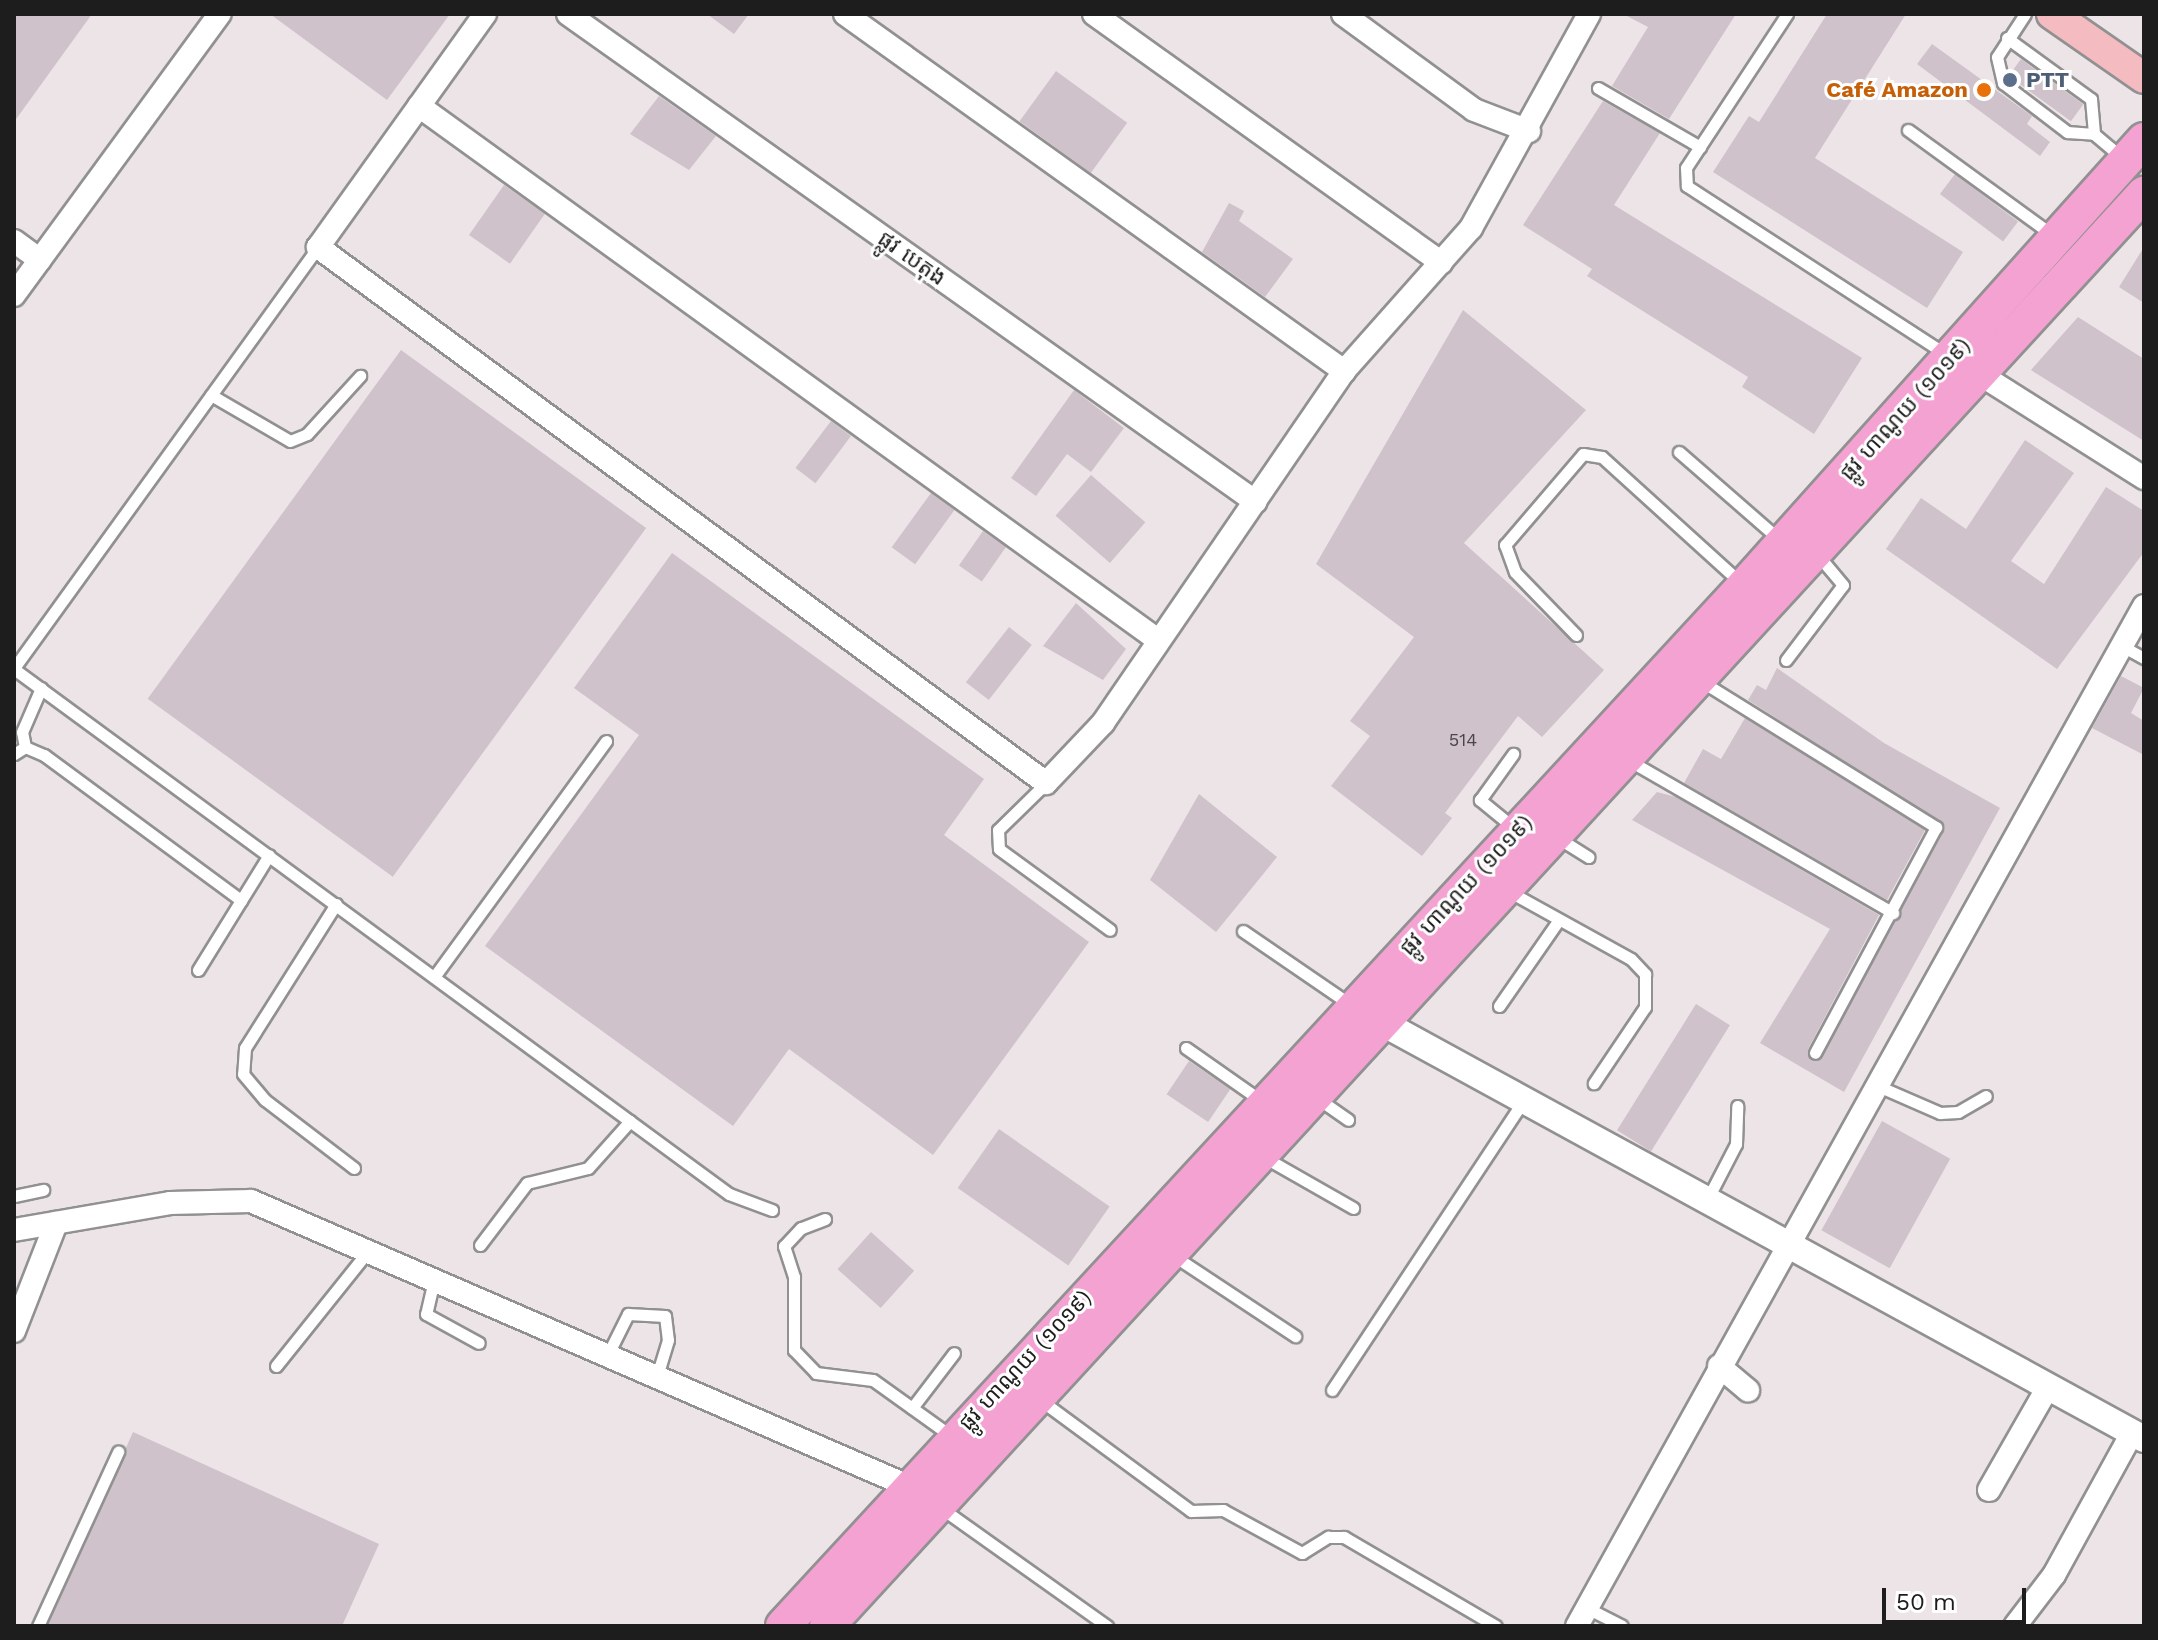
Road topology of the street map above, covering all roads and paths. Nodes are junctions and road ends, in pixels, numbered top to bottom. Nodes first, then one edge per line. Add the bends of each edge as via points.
1 (220, 14) edge
2 (485, 14) edge
3 (568, 14) edge
4 (845, 14) edge
5 (1094, 14) edge
6 (1343, 14) edge
7 (1589, 14) edge
8 (1787, 14) edge
9 (2025, 14) edge
10 (2052, 14) edge
11 (2007, 38) junction
12 (2144, 78) edge
13 (1598, 88) dead end
14 (419, 106) junction
15 (1908, 130) dead end
16 (1529, 131) junction
17 (2094, 134) junction
18 (1700, 147) junction
19 (2135, 150) edge
20 (2144, 194) edge
21 (2058, 239) junction
22 (14, 241) edge
23 (318, 247) junction
24 (40, 260) junction
25 (1441, 262) junction
26 (14, 295) edge
27 (1966, 366) junction
28 (1344, 371) junction
29 (360, 376) dead end
30 (211, 395) junction
31 (1679, 452) dead end
32 (2144, 478) edge
33 (1256, 502) junction
34 (1783, 543) junction
35 (1816, 554) junction
36 (1744, 586) junction
37 (2144, 606) edge
38 (1576, 635) dead end
39 (1155, 638) junction
40 (2122, 646) junction
41 (2144, 658) edge
42 (1786, 660) dead end
43 (14, 668) edge
44 (1699, 680) junction
45 (41, 688) junction
46 (606, 741) dead end
47 (25, 747) junction
48 (14, 754) edge
49 (1513, 754) dead end
50 (1625, 759) junction
51 (1046, 783) junction
52 (1517, 829) junction
53 (1554, 836) junction
54 (269, 855) junction
55 (1588, 857) dead end
56 (1505, 889) junction
57 (241, 900) junction
58 (336, 904) junction
59 (1893, 913) junction
60 (1558, 921) junction
61 (1110, 930) dead end
62 (1243, 931) dead end
63 (198, 970) dead end
64 (434, 977) junction
65 (1499, 1006) dead end
66 (1367, 1014) junction
67 (1186, 1048) dead end
68 (1815, 1053) dead end
69 (1594, 1083) dead end
70 (1878, 1086) junction
71 (1313, 1095) junction
72 (1986, 1096) dead end
73 (1524, 1100) junction
74 (1263, 1102) junction
75 (1737, 1106) dead end
76 (1348, 1120) dead end
77 (630, 1121) junction
78 (1246, 1144) junction
79 (354, 1168) dead end
80 (43, 1190) dead end
81 (14, 1196) edge
82 (1707, 1201) junction
83 (1353, 1208) dead end
84 (772, 1210) dead end
85 (825, 1219) dead end
86 (56, 1223) junction
87 (14, 1230) edge
88 (480, 1245) dead end
89 (1790, 1246) junction
90 (368, 1251) junction
91 (1168, 1252) junction
92 (434, 1279) junction
93 (14, 1331) edge
94 (1295, 1336) dead end
95 (479, 1343) dead end
96 (954, 1353) dead end
97 (608, 1354) junction
98 (276, 1366) dead end
99 (1719, 1366) junction
100 (657, 1375) junction
101 (2048, 1387) junction
102 (1332, 1390) dead end
103 (1748, 1390) dead end
104 (1036, 1397) junction
105 (912, 1408) junction
106 (2138, 1436) edge
107 (954, 1438) junction
108 (118, 1452) dead end
109 (1989, 1490) dead end
110 (925, 1495) junction
111 (1582, 1617) edge
112 (38, 1626) edge
113 (783, 1626) edge
114 (827, 1626) edge
115 (1107, 1626) edge
116 (1496, 1626) edge
117 (1622, 1626) edge
118 (2015, 1626) edge

1 - 24 street
2 - 14 street
3 - 33 street, ផ្លូវ បេតុង
4 - 28 street
5 - 25 street
6 - 16 street via 1474,110
7 - 16 street
8 - 18 lane
9 - 11 lane
10 - 12 main road
11 - 17 lane via 2091,99
11 - 17 lane via 1997,57 2003,83 2067,132
13 - 18 lane
14 - 23 street
14 - 39 street
15 - 21 lane
16 - 25 street via 1471,228
17 - 19 lane
18 - 27 lane via 1686,168 1687,186
19 - 21 main road, ផ្លូវ ហាណូយ (១០១៩)
20 - 27 main road, ផ្លូវ ហាណូយ (១០១៩)
21 - 27 main road, ផ្លូវ ហាណូយ (១០១៩)
22 - 24 street
23 - 30 lane
23 - 51 street
24 - 26 street
25 - 28 street
27 - 32 street
27 - 34 main road, ផ្លូវ ហាណូយ (១០១៩)
27 - 35 main road, ផ្លូវ ហាណូយ (១០១៩)
28 - 33 street
29 - 30 lane via 307,434 290,441
30 - 43 lane
31 - 34 lane
33 - 39 street
34 - 36 main road, ផ្លូវ ហាណូយ (១០១៩)
35 - 42 lane via 1843,585
35 - 44 main road, ផ្លូវ ហាណូយ (១០១៩)
36 - 38 lane via 1602,457 1583,454 1505,545 1515,572
36 - 52 main road, ផ្លូវ ហាណូយ (១០១៩)
37 - 40 street
39 - 51 street via 1103,723
40 - 41 lane
40 - 70 street
43 - 45 lane
44 - 50 main road, ផ្លូវ ហាណូយ (១០១៩)
44 - 59 lane via 1932,819 1935,838
45 - 47 lane via 22,732
45 - 54 lane
46 - 64 lane
47 - 48 lane
47 - 57 lane
49 - 52 lane via 1480,800
50 - 53 main road, ផ្លូវ ហាណូយ (១០១៩)
50 - 59 lane
51 - 61 lane via 998,830 999,849
52 - 66 main road, ផ្លូវ ហាណូយ (១០១៩)
53 - 55 lane
53 - 56 main road, ផ្លូវ ហាណូយ (១០១៩)
54 - 57 lane
54 - 58 lane
56 - 60 lane
56 - 66 main road, ផ្លូវ ហាណូយ (១០១៩)
57 - 63 lane
58 - 64 lane
58 - 79 lane via 245,1048 243,1074 265,1100
59 - 68 lane
60 - 65 lane
60 - 69 lane via 1631,959 1648,988 1645,1007
62 - 66 lane
64 - 77 lane
66 - 71 main road, ផ្លូវ ហាណូយ (១០១៩)
66 - 73 street
66 - 74 main road, ផ្លូវ ហាណូយ (១០១៩)
67 - 74 lane
70 - 72 lane via 1940,1113 1958,1112
70 - 89 street
71 - 76 lane
71 - 78 main road, ផ្លូវ ហាណូយ (១០១៩)
73 - 82 street
73 - 102 lane
74 - 78 main road, ផ្លូវ ហាណូយ (១០១៩)
75 - 82 lane via 1736,1144
77 - 84 lane via 729,1194
77 - 88 lane via 588,1168 527,1183
78 - 83 lane
78 - 91 main road, ផ្លូវ ហាណូយ (១០១៩)
78 - 107 main road, ផ្លូវ ហាណូយ (១០១៩)
80 - 81 lane
82 - 89 street
85 - 105 lane via 801,1228 784,1246 794,1277 794,1350 816,1373 873,1380
86 - 87 street
86 - 90 street via 170,1203 251,1201
86 - 93 street
89 - 99 street
89 - 101 street
90 - 92 street
90 - 98 lane
91 - 94 lane
91 - 104 main road, ផ្លូវ ហាណូយ (១០១៩)
92 - 95 lane via 426,1314
92 - 97 street
96 - 105 lane
97 - 100 street
97 - 100 lane via 628,1314 665,1316 668,1340
99 - 103 street
99 - 111 street
100 - 110 street
101 - 106 street
101 - 109 street
104 - 110 main road, ផ្លូវ ហាណូយ (១០១៩)
104 - 116 lane via 1191,1511 1223,1510 1302,1553 1328,1537 1344,1537
105 - 107 lane
106 - 118 street via 2054,1575
107 - 110 main road, ផ្លូវ ហាណូយ (១០១៩)
108 - 112 lane
110 - 113 main road, ផ្លូវ ហាណូយ (១០១៩)
110 - 114 main road, ផ្លូវ ហាណូយ (១០១៩)
110 - 115 lane
111 - 117 lane

